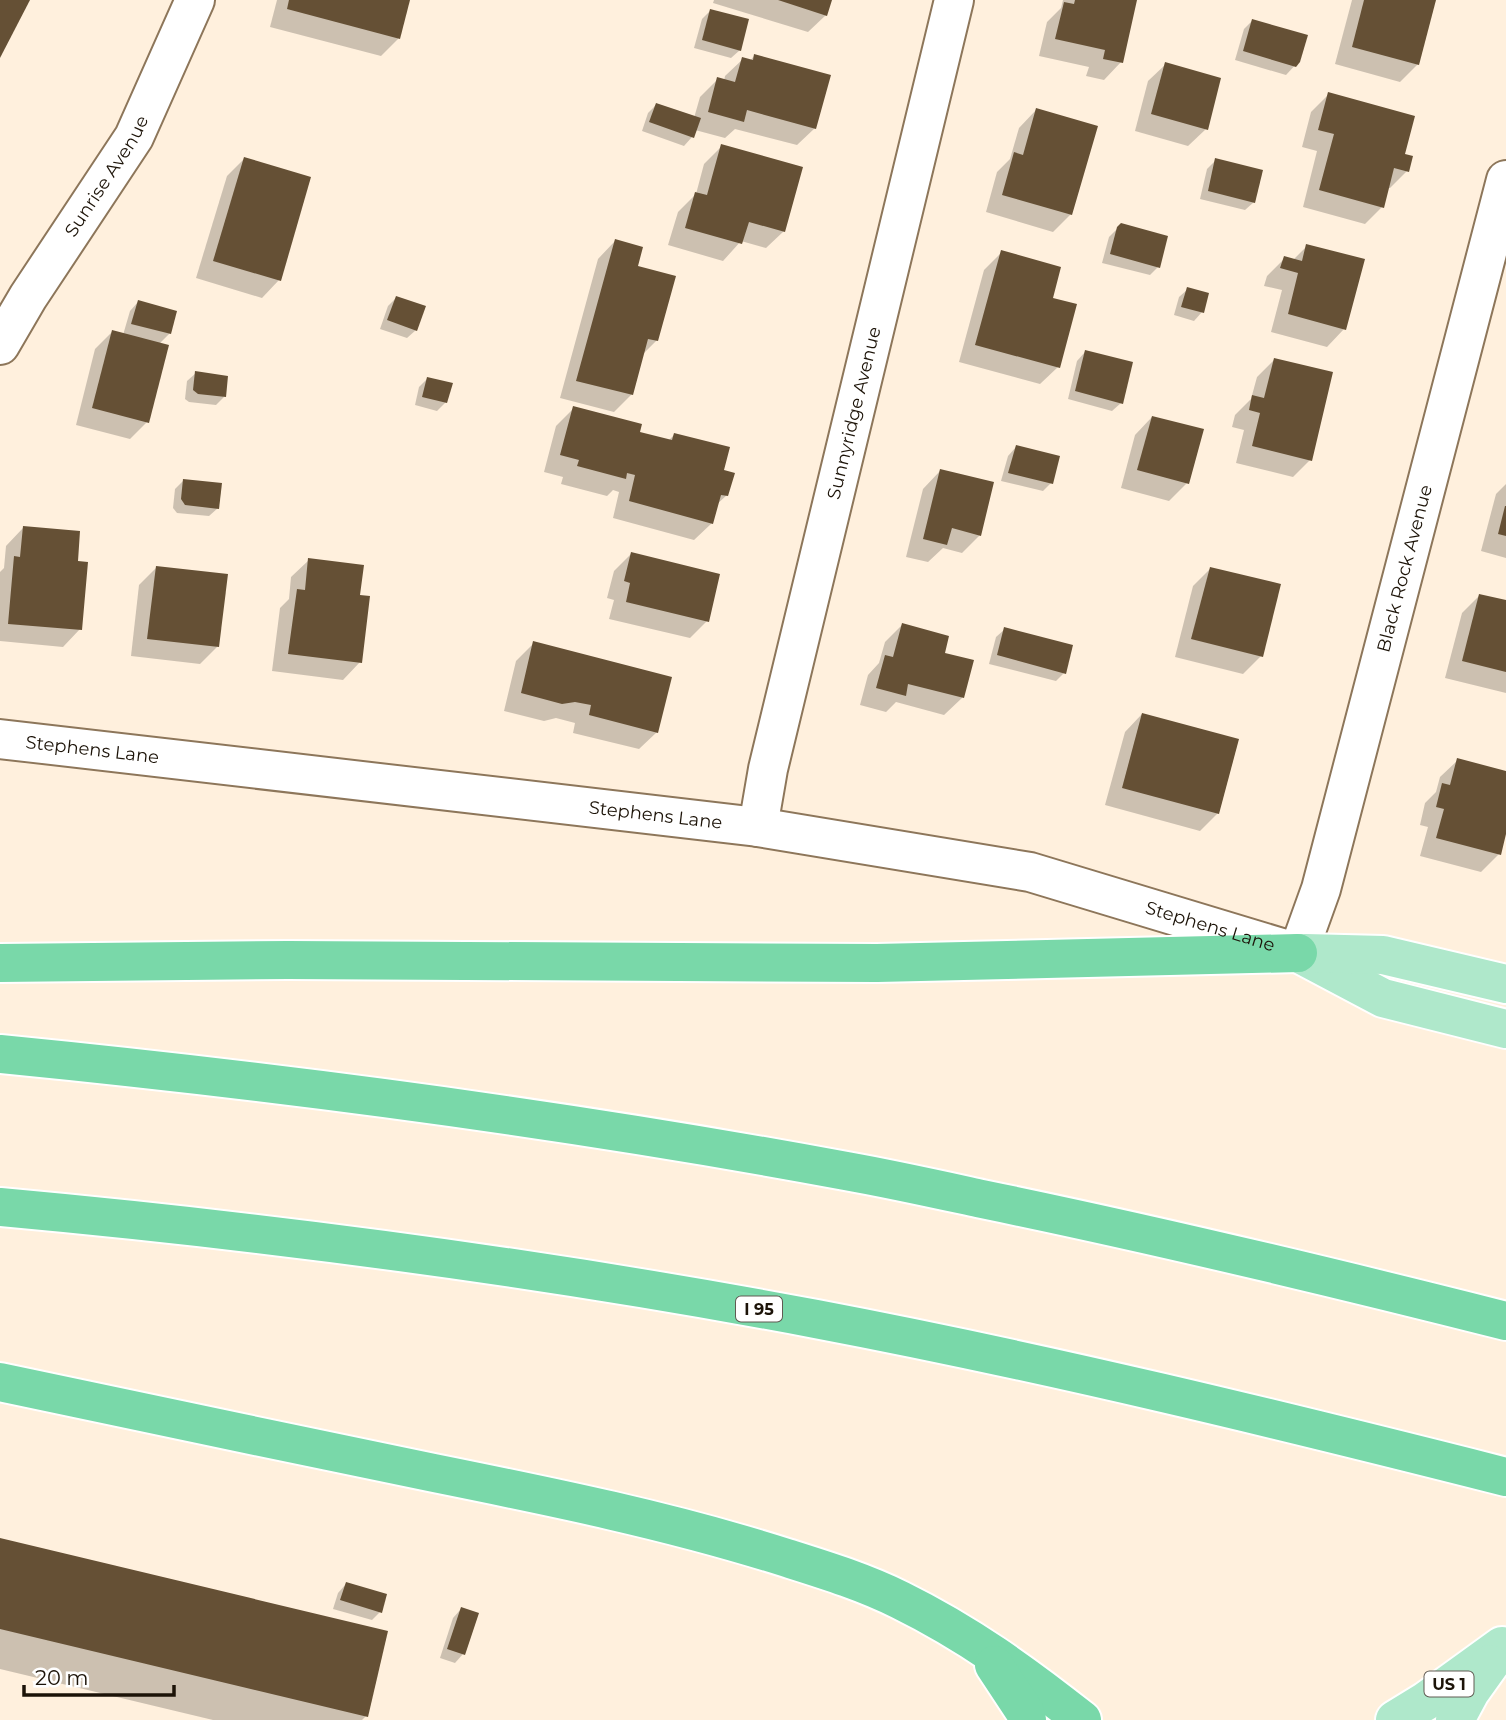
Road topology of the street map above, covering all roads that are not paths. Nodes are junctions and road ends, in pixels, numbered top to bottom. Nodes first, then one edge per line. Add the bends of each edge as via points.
1 (195, 0) edge
2 (954, 0) edge
3 (1506, 180) edge
4 (0, 345) edge
5 (0, 739) edge
6 (758, 827) junction
7 (1298, 953) junction
8 (0, 963) edge
9 (1506, 984) edge
10 (1506, 1029) edge
11 (0, 1054) edge
12 (0, 1207) edge
13 (1506, 1321) edge
14 (0, 1382) edge
15 (1506, 1477) edge
16 (972, 1639) junction
17 (1504, 1645) edge
18 (1027, 1720) edge
19 (1082, 1720) edge
20 (1395, 1720) edge
21 (1455, 1720) edge

1 - 4 street, Sunrise Avenue via 134,137
2 - 6 street, Sunnyridge Avenue via 768,769
3 - 7 street, Black Rock Avenue via 1321,890
5 - 6 street, Stephens Lane
6 - 7 street, Stephens Lane via 1031,872
7 - 8 highway via 877,963
7 - 9 main road, Stephens Lane via 1382,955
7 - 10 main road, Stephens Lane via 1382,998
11 - 13 highway via 491,1112 850,1171 1244,1256
12 - 15 highway, I 95 via 471,1262 815,1319 1161,1392
14 - 16 highway via 626,1513 736,1542 897,1599
16 - 18 highway via 1010,1687
16 - 19 highway
17 - 20 main road, US 1
17 - 21 main road, US 1

